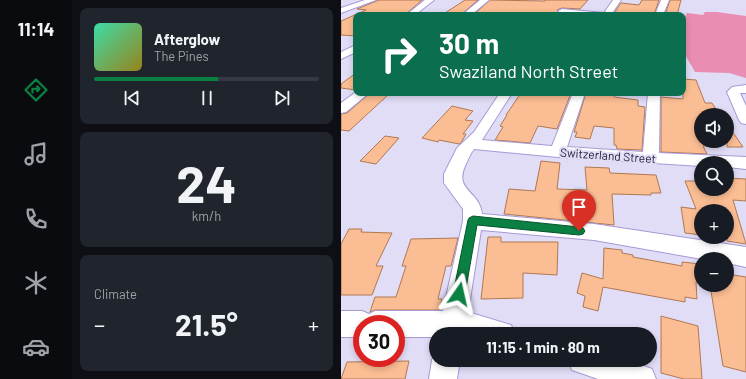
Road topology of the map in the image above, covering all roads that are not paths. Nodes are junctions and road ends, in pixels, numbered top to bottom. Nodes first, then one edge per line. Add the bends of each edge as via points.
1 (371, 0) edge
2 (430, 0) edge
3 (485, 0) edge
4 (617, 0) edge
5 (665, 0) edge
6 (562, 10) edge
7 (341, 11) edge
8 (413, 12) edge
9 (470, 12) edge
10 (578, 12) edge
11 (609, 12) edge
12 (660, 12) edge
13 (353, 50) edge
14 (341, 56) edge
15 (746, 89) edge
16 (359, 96) edge
17 (504, 96) edge
18 (578, 96) edge
19 (654, 96) edge
20 (341, 109) edge
21 (746, 120) edge
22 (469, 144) junction
23 (558, 152) junction
24 (651, 158) junction
25 (746, 163) edge
26 (473, 220) junction
27 (746, 257) edge
28 (341, 324) edge
29 (353, 324) edge
30 (405, 326) edge
31 (452, 327) edge
32 (461, 327) edge
33 (477, 327) edge
34 (429, 328) edge
35 (445, 367) edge
36 (601, 367) edge
37 (629, 377) edge
38 (443, 379) edge

1 - 7 street
2 - 8 street
3 - 9 street
4 - 11 street
5 - 12 street
6 - 10 street
13 - 14 street
15 - 21 street via 733,92
16 - 20 street
17 - 22 street via 479,135
18 - 23 street
19 - 24 street
22 - 23 street, Switzerland Street
22 - 26 street via 458,160 452,179 472,208
23 - 24 street, Switzerland Street
24 - 25 street, Switzerland Street
26 - 27 street via 594,232
26 - 31 street
28 - 29 street
30 - 34 street
32 - 33 street
35 - 38 street
36 - 37 street

